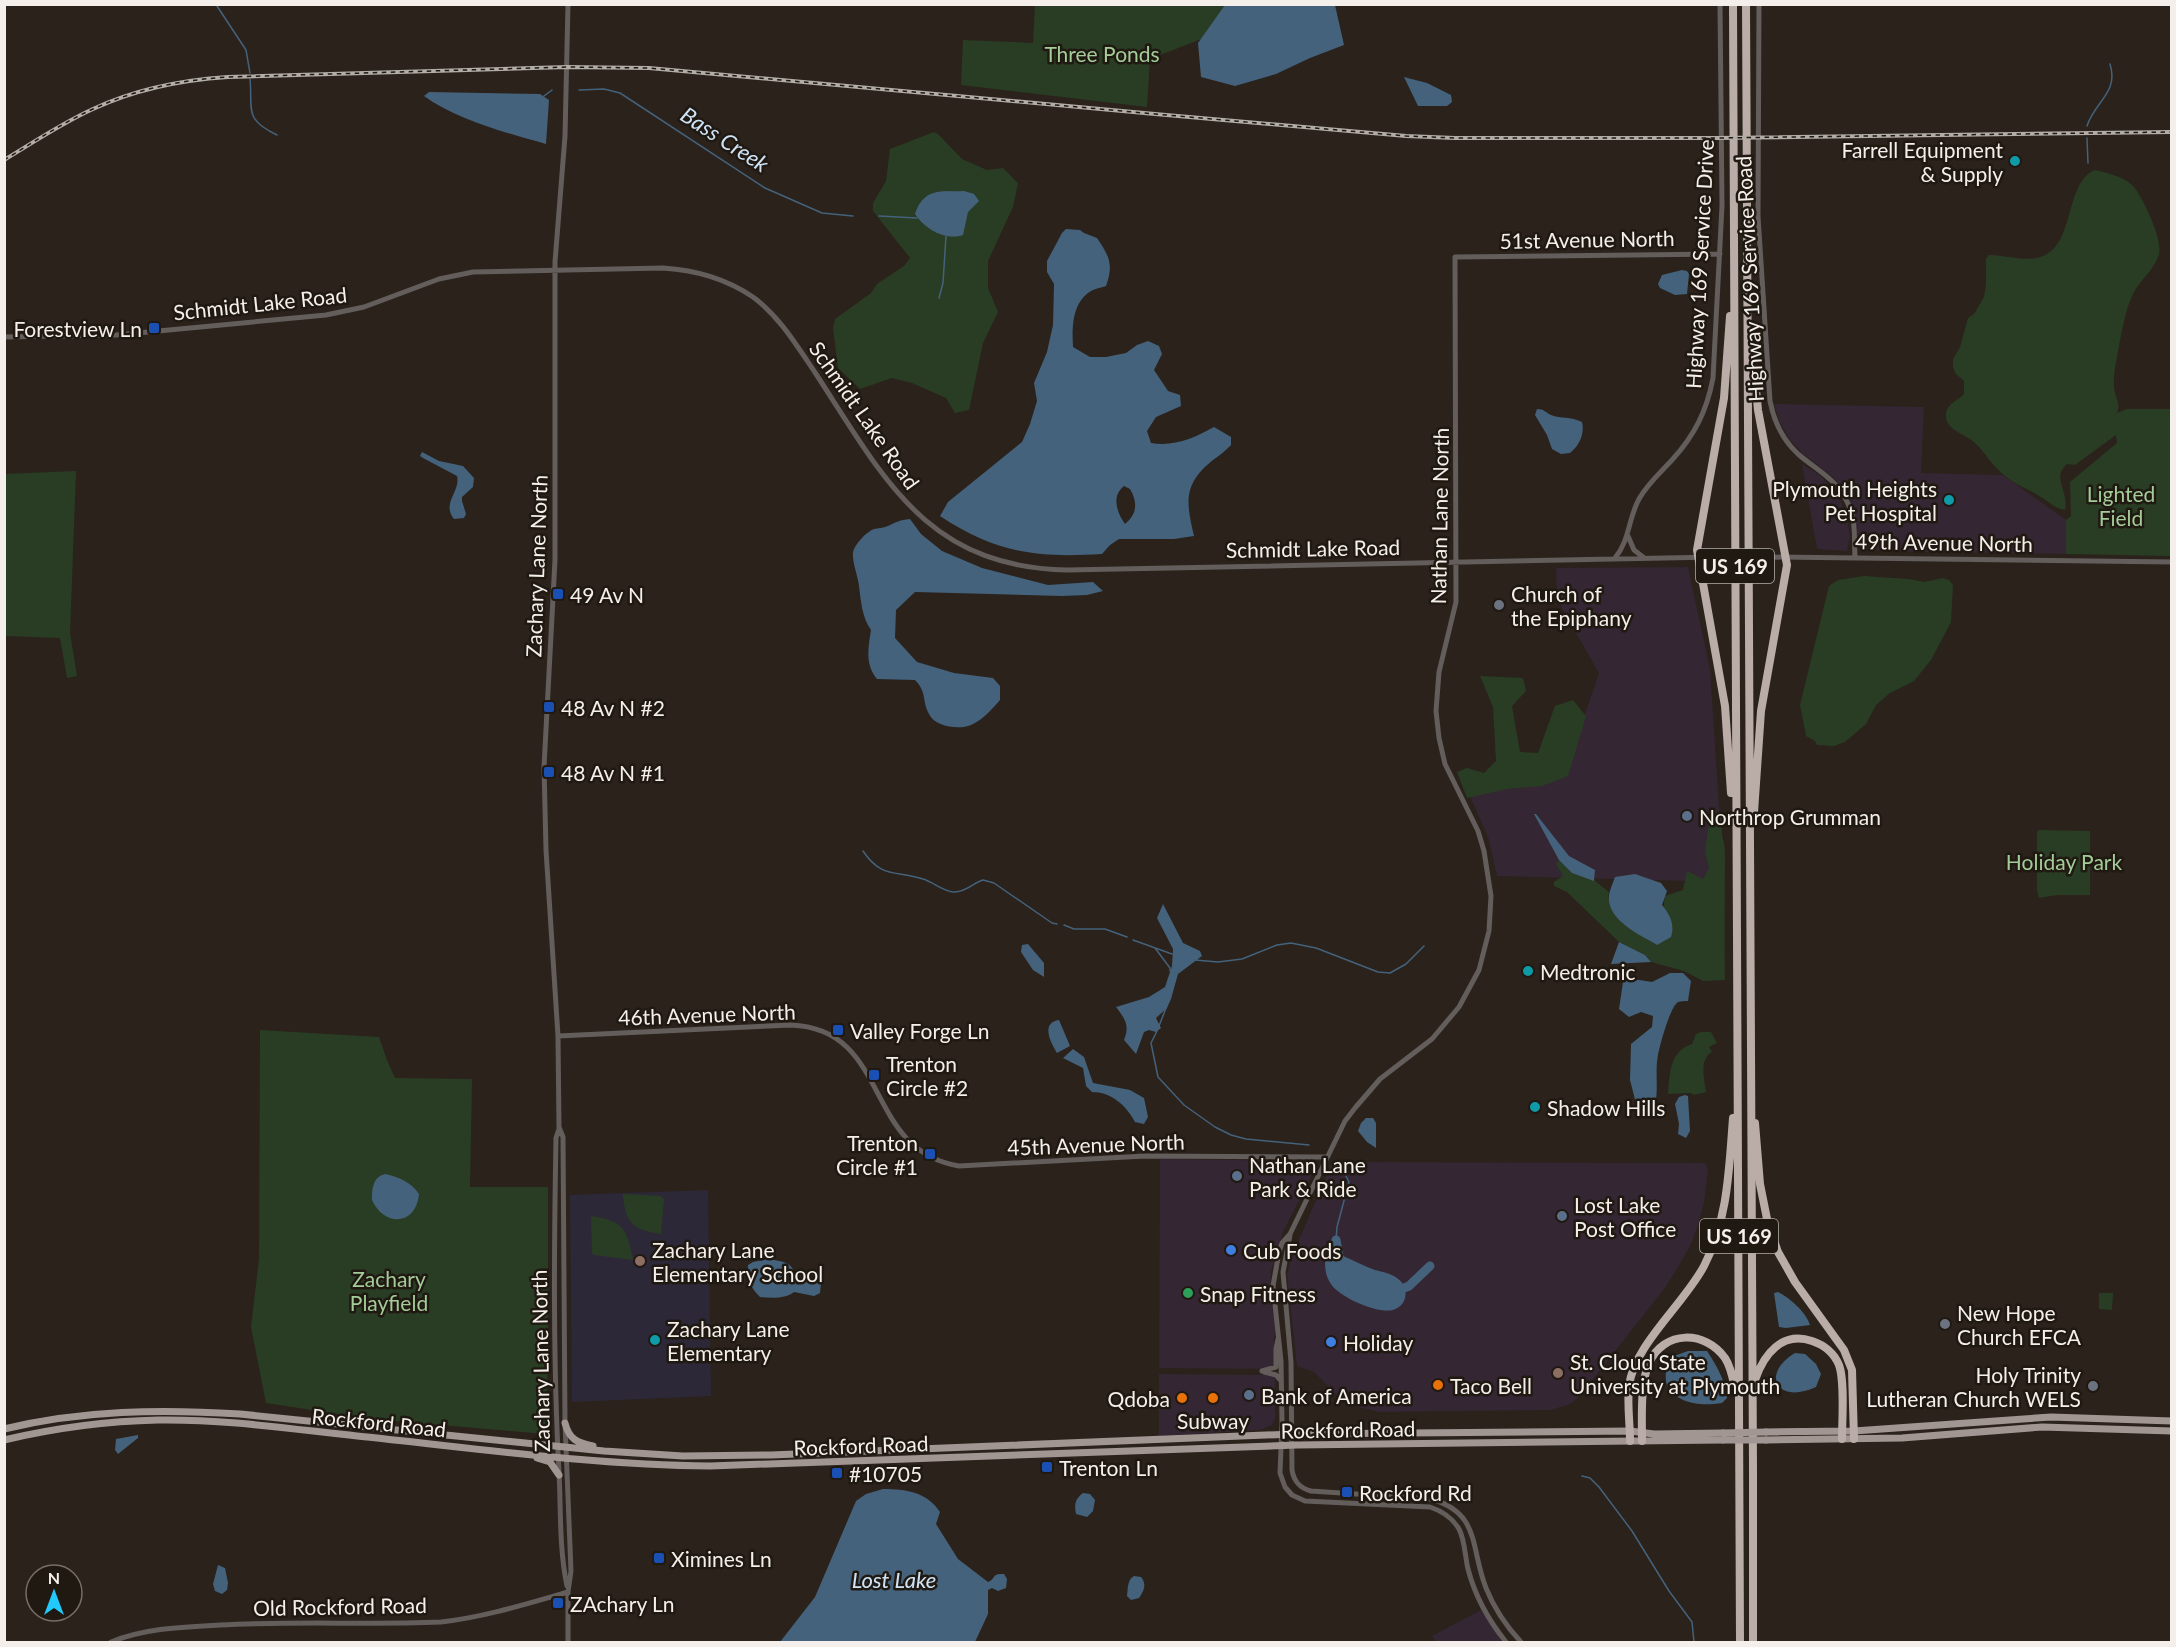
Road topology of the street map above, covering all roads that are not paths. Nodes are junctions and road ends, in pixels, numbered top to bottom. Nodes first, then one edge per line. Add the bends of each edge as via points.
1 (568, 4) edge
2 (1720, 4) edge
3 (1733, 4) edge
4 (1746, 4) edge
5 (1759, 4) edge
6 (1719, 254) junction
7 (1455, 258) joint
8 (555, 271) junction
9 (1734, 286) junction
10 (1747, 303) junction
11 (4, 337) edge
12 (1628, 536) junction
13 (1697, 557) junction
14 (1716, 557) joint
15 (1787, 557) junction
16 (1855, 557) junction
17 (1615, 558) junction
18 (1645, 558) junction
19 (1457, 562) junction
20 (2172, 562) edge
21 (1736, 845) junction
22 (1749, 846) junction
23 (558, 1036) junction
24 (1736, 1072) junction
25 (1750, 1089) junction
26 (888, 1112) joint
27 (559, 1129) junction
28 (1327, 1157) junction
29 (1290, 1234) junction
30 (1279, 1335) junction
31 (1281, 1382) junction
32 (1752, 1387) junction
33 (1738, 1400) junction
34 (2172, 1421) edge
35 (565, 1423) junction
36 (4, 1430) edge
37 (1630, 1431) junction
38 (2172, 1431) edge
39 (1642, 1432) junction
40 (1292, 1434) junction
41 (1282, 1435) junction
42 (1854, 1435) junction
43 (1842, 1436) junction
44 (1723, 1437) junction
45 (4, 1440) edge
46 (1630, 1442) junction
47 (1642, 1442) junction
48 (1291, 1445) junction
49 (557, 1446) junction
50 (1280, 1446) junction
51 (566, 1447) junction
52 (477, 1448) junction
53 (621, 1453) junction
54 (558, 1456) junction
55 (567, 1457) junction
56 (559, 1475) junction
57 (570, 1537) junction
58 (562, 1538) junction
59 (568, 1592) junction
60 (111, 1642) edge
61 (568, 1642) edge
62 (1506, 1642) edge
63 (1521, 1642) edge
64 (1740, 1642) edge
65 (1752, 1642) edge

1 - 8 street, Zachary Lane North via 565,136
2 - 6 street, Highway 169 Service Drive
3 - 9 highway, US 169
4 - 10 highway, US 169
5 - 16 street, Highway 169 Service Road via 1758,216 1771,409 1792,447 1826,474 1846,501 1854,525
6 - 7 street, 51st Avenue North
6 - 12 street, Highway 169 Service Drive via 1713,378 1703,417 1691,438 1644,490
7 - 19 street, Nathan Lane North
8 - 11 street, Schmidt Lake Road via 459,274 364,308 326,315 116,336
8 - 19 street, Schmidt Lake Road via 683,269 720,279 753,297 792,338 878,469 905,503 939,532 995,559 1030,568 1067,570
8 - 23 street, Zachary Lane North via 555,567 544,767
9 - 13 highway via 1724,398
9 - 21 highway, US 169
10 - 15 highway via 1758,410
10 - 22 highway, US 169
12 - 17 street, Highway 169 Service Drive
12 - 18 street via 1634,550
13 - 14 street, Schmidt Lake Road
13 - 18 street, Schmidt Lake Road
13 - 21 highway via 1727,714
14 - 15 street, 49th Avenue North, bridge
15 - 16 street, 49th Avenue North
15 - 22 highway via 1761,711
16 - 20 street, 49th Avenue North
17 - 18 street, Schmidt Lake Road
17 - 19 street, Schmidt Lake Road
19 - 28 street, Nathan Lane North via 1456,602 1436,691 1437,720 1445,764 1484,851 1491,896 1489,931 1479,970 1459,1007 1432,1039 1368,1092 1345,1121
21 - 24 highway, US 169
22 - 25 highway, US 169
23 - 26 street, 46th Avenue North via 791,1026 817,1029 839,1040 853,1053
23 - 27 street, Zachary Lane North
24 - 33 highway, US 169
24 - 37 highway via 1721,1222 1697,1278 1639,1354 1629,1386
25 - 32 highway, US 169
25 - 42 highway via 1768,1224 1790,1275 1844,1350 1852,1370
26 - 28 street, 45th Avenue North via 902,1134 920,1151 935,1160 959,1166 1145,1156
27 - 35 street, Zachary Lane North via 563,1137 564,1183
27 - 49 street, Zachary Lane North via 555,1199
28 - 29 street, Nathan Lane North
29 - 30 street, Nathan Lane North via 1282,1243 1274,1274
29 - 40 street, Nathan Lane North via 1283,1272 1291,1354
30 - 31 street, Nathan Lane North
30 - 31 street via 1276,1367 1262,1371 1276,1375
31 - 41 street, Nathan Lane North
32 - 43 highway via 1761,1364 1780,1342 1802,1338 1821,1345 1840,1368
32 - 65 highway, US 169
33 - 39 highway via 1730,1368 1716,1349 1698,1338 1676,1340 1655,1353 1644,1376
33 - 64 highway, US 169
34 - 42 main road via 2051,1417
35 - 51 street, Zachary Lane North
35 - 53 main road via 567,1432 579,1443
36 - 49 main road, Rockford Road via 111,1413 193,1411
37 - 39 main road, Rockford Road
37 - 40 main road, Rockford Road
37 - 46 highway
38 - 42 main road via 2050,1427 1902,1438
39 - 44 main road, Rockford Road
39 - 47 highway
40 - 41 main road, Rockford Road
40 - 48 street, Nathan Lane North
41 - 50 street, Nathan Lane North
41 - 53 main road, Rockford Road via 771,1455
42 - 43 main road
43 - 44 main road, bridge
44 - 47 main road, Rockford Road
45 - 52 main road, Rockford Road via 91,1425 174,1420
46 - 47 main road, Rockford Road
46 - 48 main road, Rockford Road
48 - 50 main road, Rockford Road
48 - 63 street, Nathan Lane North via 1293,1475 1302,1488 1431,1499 1454,1508 1467,1522 1489,1595
49 - 51 main road, Rockford Road
49 - 54 street, Zachary Lane North
50 - 55 main road, Rockford Road via 739,1466 659,1465
50 - 62 street, Nathan Lane North via 1280,1473 1285,1488 1298,1499 1430,1508 1450,1517 1461,1533 1479,1600
51 - 53 main road, Rockford Road
51 - 55 street, Zachary Lane North
52 - 54 main road, Rockford Road
52 - 56 main road via 484,1454 544,1460
54 - 55 main road, Rockford Road
54 - 56 street, Zachary Lane North
55 - 57 street, Zachary Lane North
56 - 58 street, Zachary Lane North
57 - 58 street
57 - 59 street, Zachary Lane North
58 - 59 street, Zachary Lane North
59 - 60 street, Old Rockford Road via 487,1615 441,1622 184,1627
59 - 61 street, Zachary Lane North

